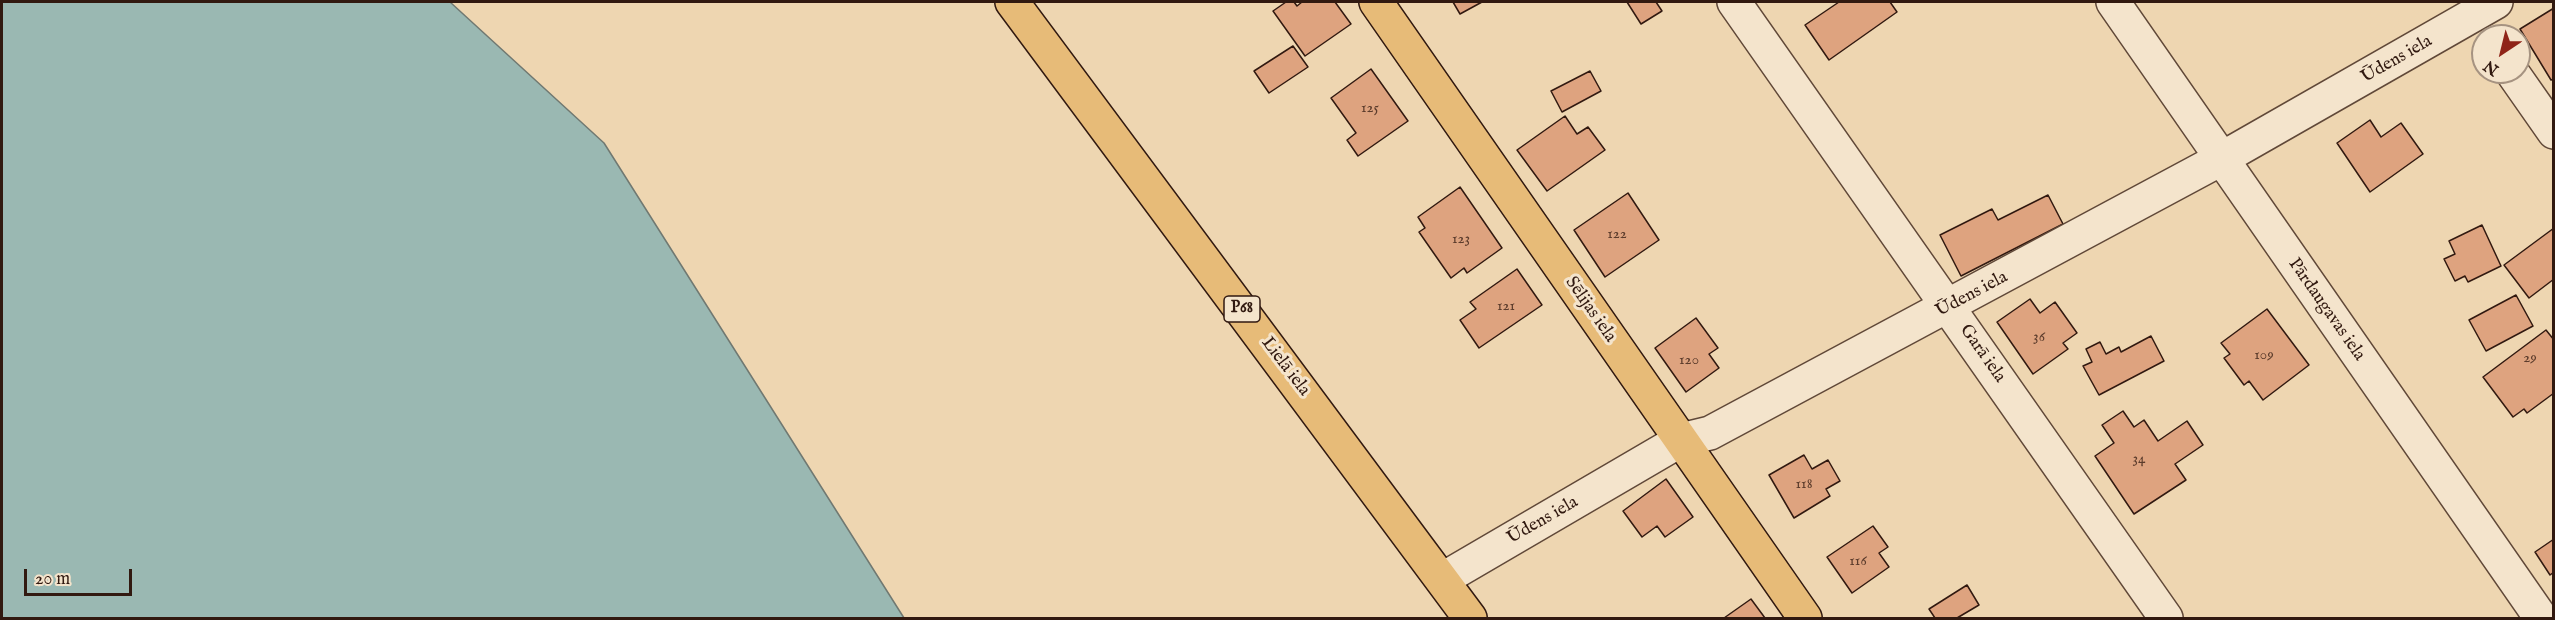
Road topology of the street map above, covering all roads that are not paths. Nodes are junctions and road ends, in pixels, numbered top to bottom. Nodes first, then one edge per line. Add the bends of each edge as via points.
1 (1012, 2) edge
2 (1376, 2) edge
3 (1734, 2) edge
4 (2113, 2) edge
5 (2480, 14) edge
6 (2520, 84) edge
7 (2553, 132) edge
8 (2221, 159) junction
9 (1950, 307) junction
10 (1681, 441) junction
11 (1443, 579) junction
12 (1470, 618) edge
13 (1805, 618) edge
14 (2166, 618) edge
15 (2541, 618) edge

1 - 11 main road, Lielā iela / P68
2 - 10 main road, Sēlijas iela
3 - 9 street, Garā iela
4 - 8 street, Pārdaugavas iela
5 - 8 street, Ūdens iela
6 - 7 street
8 - 9 street, Ūdens iela
8 - 15 street, Pārdaugavas iela
9 - 10 street, Ūdens iela via 1710,433
9 - 14 street, Garā iela
10 - 11 street, Ūdens iela
10 - 13 main road, Sēlijas iela
11 - 12 main road, Lielā iela / P68

